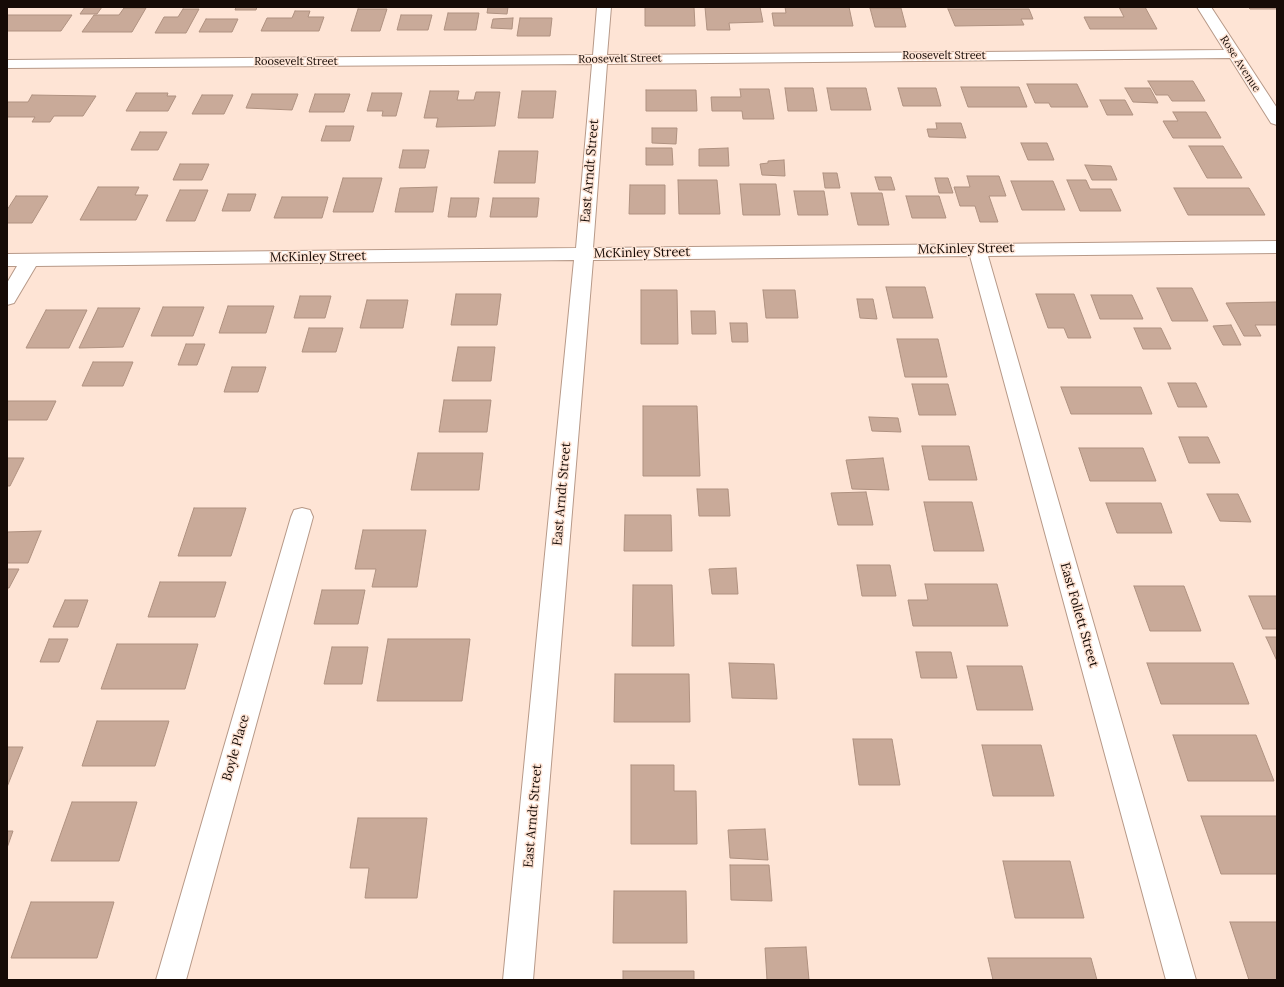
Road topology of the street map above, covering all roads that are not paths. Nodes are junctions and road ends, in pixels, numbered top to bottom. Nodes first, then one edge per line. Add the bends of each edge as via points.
1 (604, 7) edge
2 (1204, 7) edge
3 (1233, 54) junction
4 (599, 59) junction
5 (7, 64) edge
6 (1277, 120) edge
7 (1277, 247) edge
8 (977, 249) junction
9 (584, 254) junction
10 (7, 260) edge
11 (30, 260) junction
12 (7, 298) edge
13 (302, 517) dead end
14 (171, 980) edge
15 (518, 980) edge
16 (1181, 980) edge

1 - 4 street, East Arndt Street
2 - 3 street, Rose Avenue
3 - 4 street, Roosevelt Street
3 - 6 street, Rose Avenue
4 - 5 street, Roosevelt Street
4 - 9 street, East Arndt Street
7 - 8 street, McKinley Street
8 - 9 street, McKinley Street
8 - 16 street, East Follett Street
9 - 11 street, McKinley Street
9 - 15 street, East Arndt Street
10 - 11 street, McKinley Street
11 - 12 street
13 - 14 street, Boyle Place

